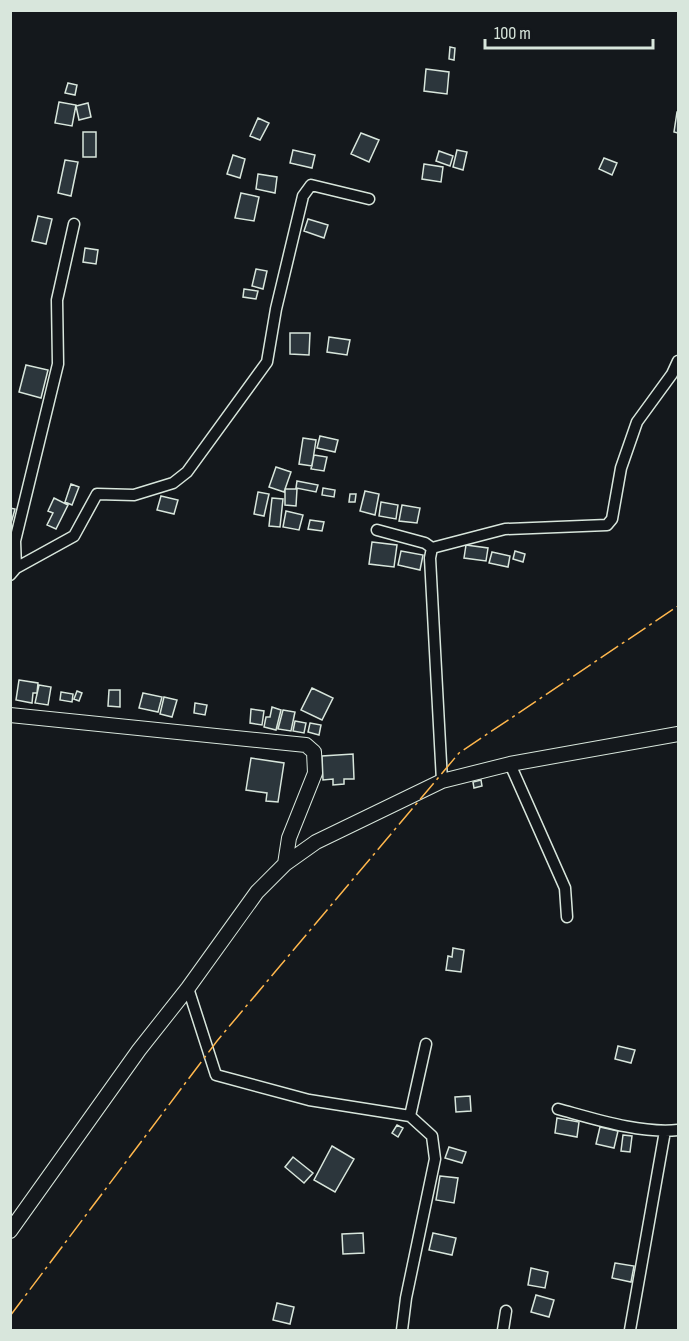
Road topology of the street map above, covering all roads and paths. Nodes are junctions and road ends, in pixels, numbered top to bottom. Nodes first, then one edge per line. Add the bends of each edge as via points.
1 (369, 199) dead end
2 (74, 224) dead end
3 (678, 362) edge
4 (377, 530) dead end
5 (432, 548) junction
6 (13, 571) edge
7 (10, 714) edge
8 (678, 735) edge
9 (510, 764) junction
10 (442, 782) junction
11 (285, 864) junction
12 (567, 917) dead end
13 (188, 988) junction
14 (426, 1044) dead end
15 (558, 1110) dead end
16 (410, 1116) junction
17 (678, 1130) edge
18 (665, 1131) junction
19 (10, 1231) edge
20 (506, 1311) dead end
21 (402, 1330) edge
22 (503, 1330) edge
23 (630, 1330) edge

1 - 6 street via 311,185 303,196 267,362 187,472 173,483 134,495 97,494 74,536
2 - 6 street via 57,300 58,364 15,541
3 - 5 street via 637,422 621,468 612,519 607,525 505,529
4 - 5 street
5 - 10 street
7 - 11 main road via 306,745 314,752 315,773 290,838
8 - 9 main road
9 - 10 main road
9 - 12 street via 565,888
10 - 11 main road via 316,842
11 - 13 main road via 257,892
13 - 16 street via 216,1075 309,1100
13 - 19 main road
14 - 16 street
15 - 18 street
16 - 21 street via 432,1137 435,1159
17 - 18 street
18 - 23 street
20 - 22 street

